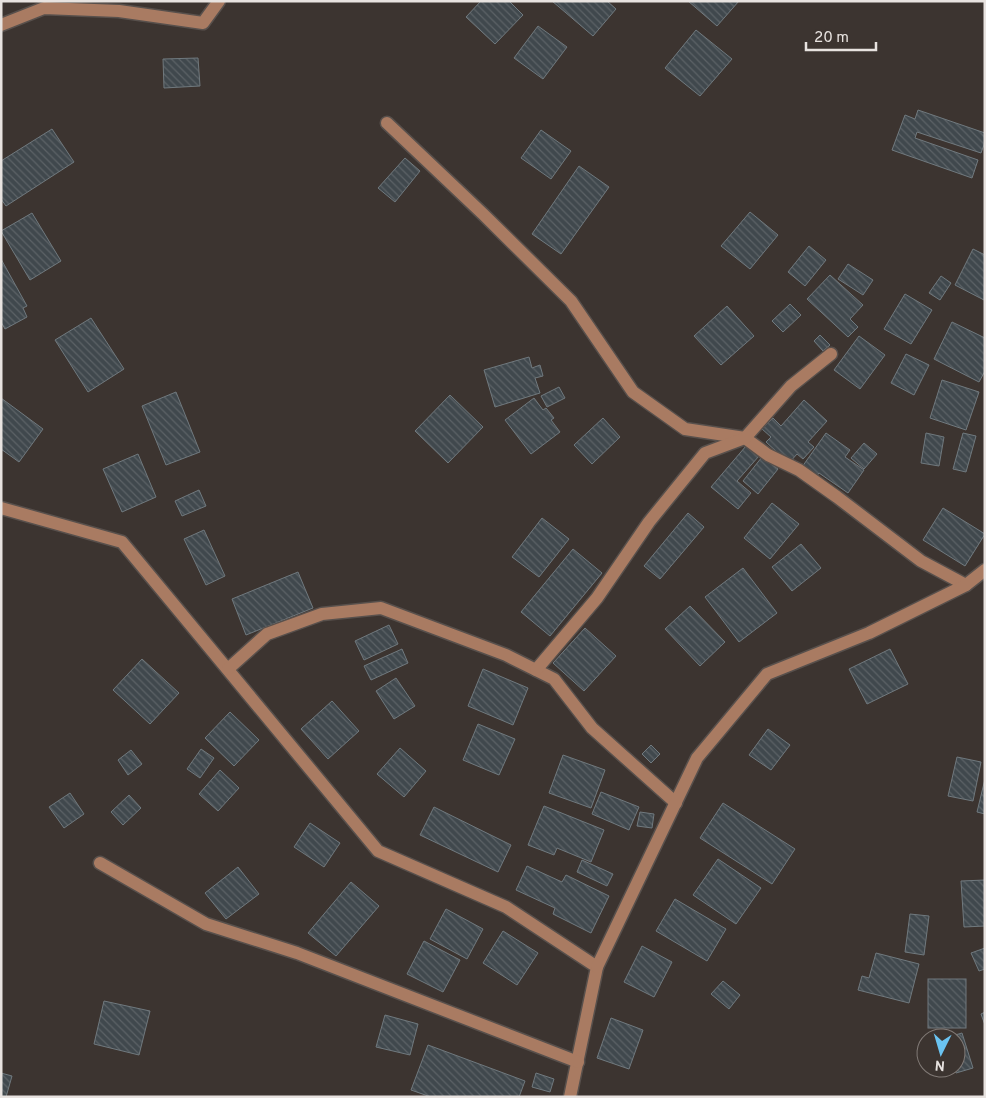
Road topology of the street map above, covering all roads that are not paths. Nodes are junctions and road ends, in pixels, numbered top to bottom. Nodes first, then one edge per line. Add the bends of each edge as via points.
1 (219, 1) edge
2 (1, 25) edge
3 (387, 123) dead end
4 (831, 354) dead end
5 (745, 438) junction
6 (1, 508) edge
7 (985, 570) edge
8 (966, 585) junction
9 (228, 669) junction
10 (536, 670) junction
11 (676, 803) junction
12 (100, 863) dead end
13 (598, 967) junction
14 (578, 1062) junction
15 (570, 1097) edge

1 - 2 street via 203,23 119,12 44,8
3 - 5 street via 571,302 633,392 685,429
4 - 5 street via 791,386
5 - 8 street via 768,455 799,470 921,561
5 - 10 street via 705,453 649,522 597,598
6 - 9 street via 122,542
7 - 8 street
8 - 11 street via 869,633 767,674 697,758
9 - 10 street via 268,634 322,614 381,608 506,655
9 - 13 street via 378,851 506,907
10 - 11 street via 554,679 592,728
11 - 13 street
12 - 14 street via 206,924 297,953
13 - 14 street
14 - 15 street

